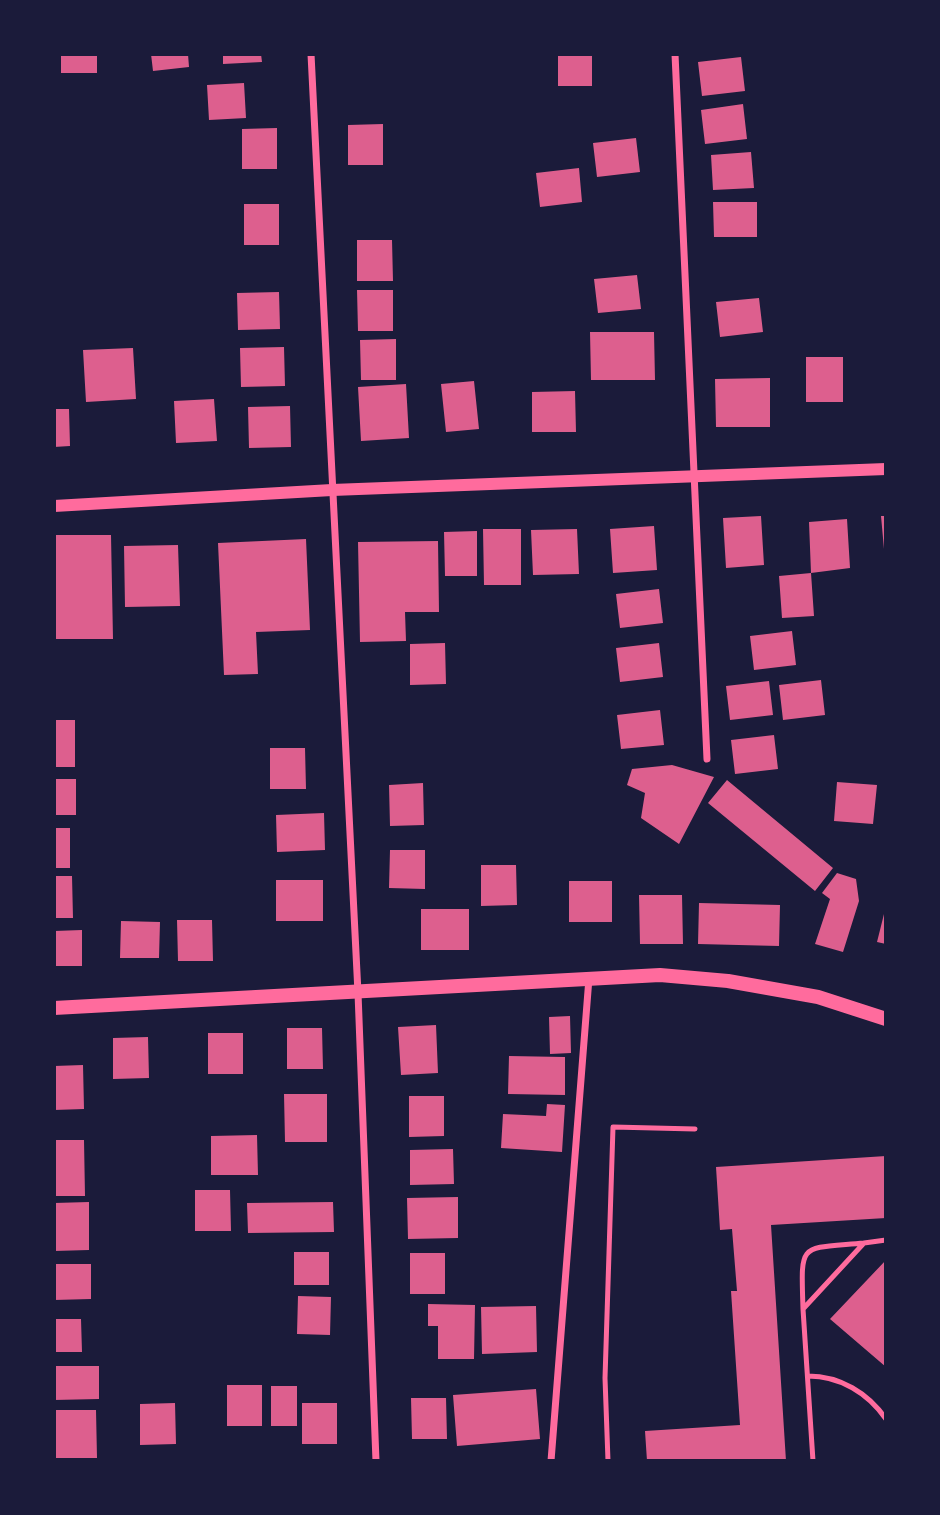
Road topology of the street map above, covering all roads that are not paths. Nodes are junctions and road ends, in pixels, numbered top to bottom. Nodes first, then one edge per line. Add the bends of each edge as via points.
1 (311, 54) edge
2 (675, 54) edge
3 (886, 469) edge
4 (694, 476) junction
5 (332, 491) junction
6 (54, 506) edge
7 (706, 759) dead end
8 (589, 978) junction
9 (358, 993) junction
10 (54, 1008) edge
11 (886, 1019) edge
12 (695, 1129) dead end
13 (886, 1240) edge
14 (864, 1243) junction
15 (803, 1309) junction
16 (808, 1376) junction
17 (886, 1419) edge
18 (376, 1461) edge
19 (551, 1461) edge
20 (608, 1461) edge
21 (813, 1461) edge

1 - 5 street
2 - 4 street
3 - 4 street
4 - 5 street
4 - 7 street
5 - 6 street
5 - 9 street
8 - 9 main road
8 - 11 main road via 660,975 728,981 818,997
8 - 19 street
9 - 10 main road
9 - 18 street
12 - 20 lane via 613,1127 605,1378
13 - 14 lane
14 - 15 lane
14 - 15 lane via 810,1249 804,1255
15 - 16 lane
16 - 17 lane via 825,1376 850,1386
16 - 21 lane

